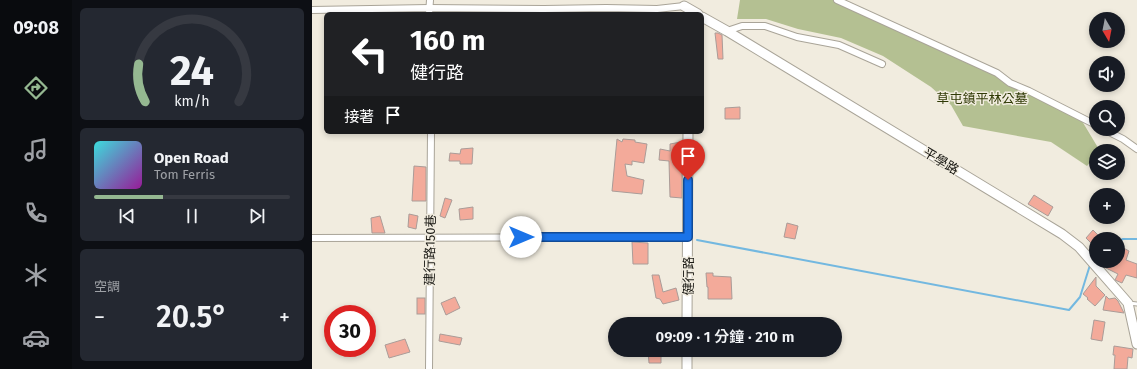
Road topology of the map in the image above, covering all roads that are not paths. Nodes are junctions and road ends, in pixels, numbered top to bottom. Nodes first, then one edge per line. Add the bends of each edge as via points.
1 (430, 0) edge
2 (837, 0) edge
3 (684, 7) edge
4 (312, 10) edge
5 (429, 11) edge
6 (694, 12) edge
7 (704, 18) edge
8 (727, 31) junction
9 (882, 64) dead end
10 (1089, 121) edge
11 (431, 134) edge
12 (688, 134) edge
13 (1117, 136) edge
14 (1137, 149) edge
15 (430, 237) junction
16 (688, 237) junction
17 (312, 238) edge
18 (1132, 304) edge
19 (687, 317) edge
20 (1137, 344) edge
21 (687, 357) edge
22 (429, 369) edge
23 (687, 369) edge

1 - 5 street
2 - 10 street via 996,73 1010,83
3 - 5 street
3 - 6 street
4 - 5 street
7 - 8 street, 平學路
8 - 9 street via 742,26 765,26 797,37 839,45
8 - 18 street, 平學路 via 1062,234 1079,247
11 - 15 street, 建行路150巷
12 - 16 street, 健行路
13 - 14 street
15 - 16 street
15 - 17 street
15 - 22 street, 建行路150巷
16 - 19 street, 健行路
18 - 20 street, 平學路
21 - 23 street

